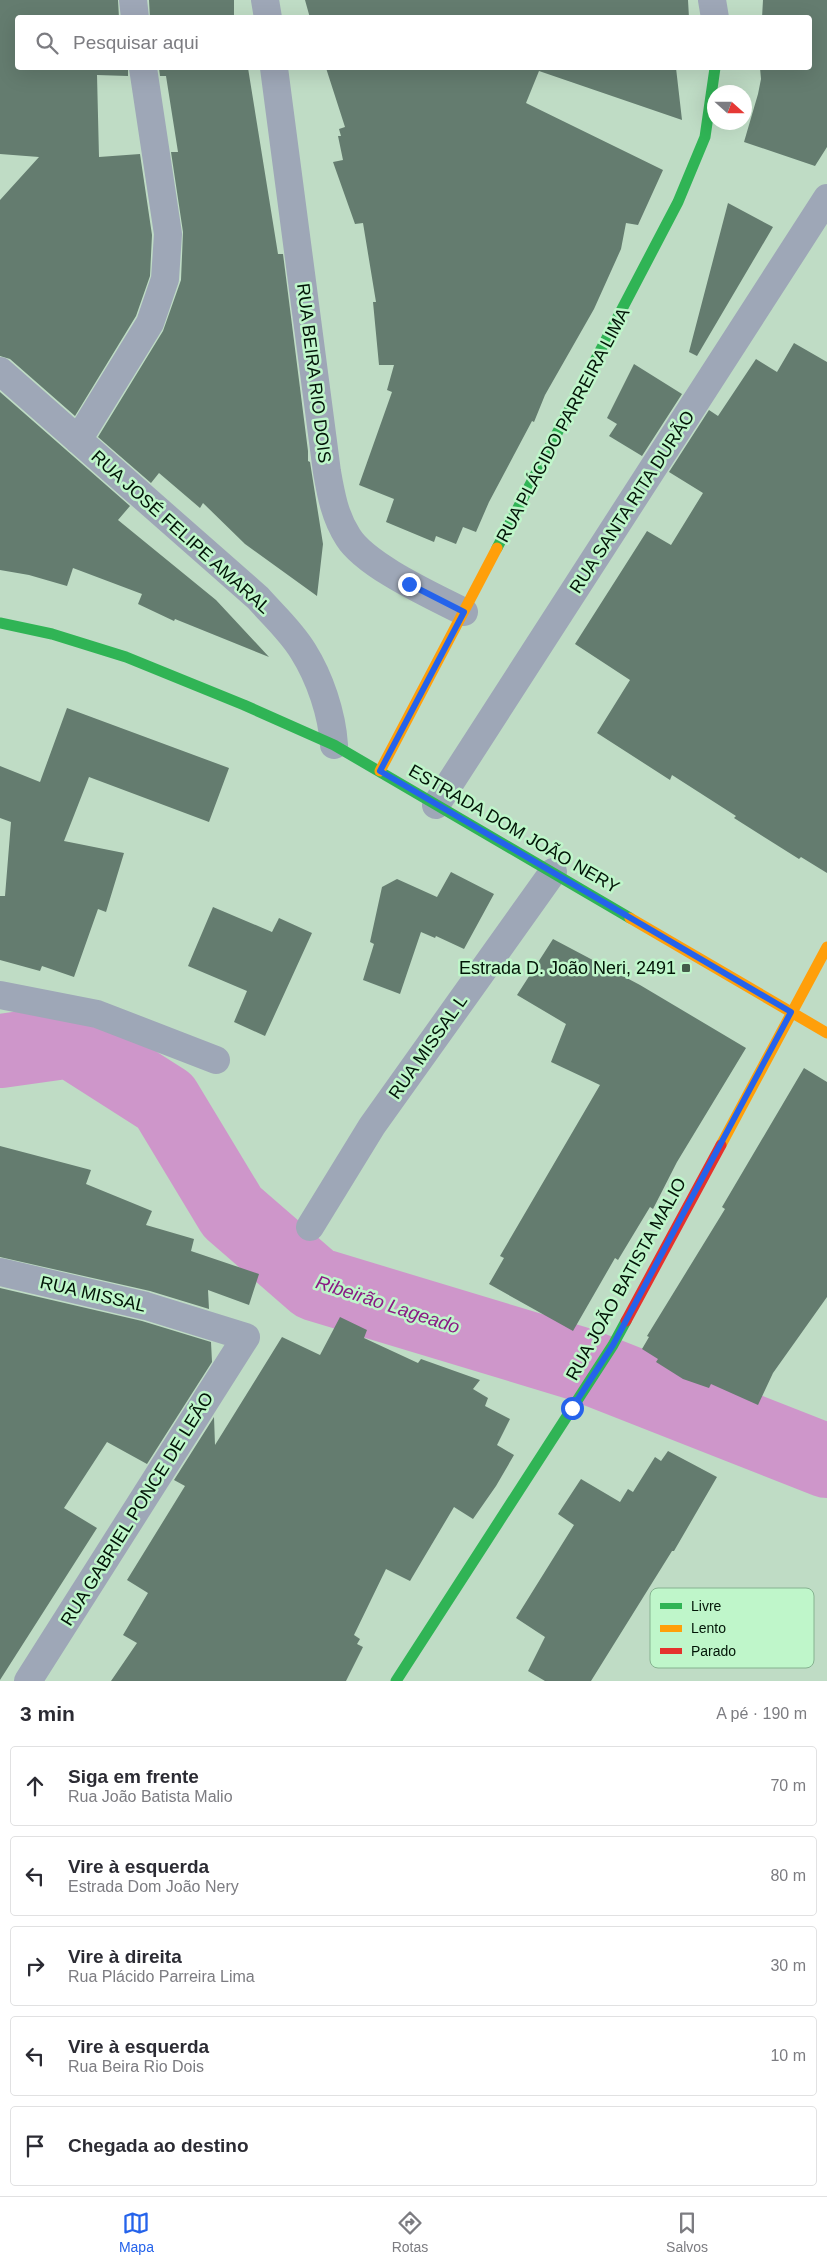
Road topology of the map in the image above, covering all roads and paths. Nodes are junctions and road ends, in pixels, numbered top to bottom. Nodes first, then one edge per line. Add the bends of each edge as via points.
1 (133, 0) edge
2 (265, 0) edge
3 (712, 0) edge
4 (136, 15) edge
5 (268, 15) edge
6 (714, 15) edge
7 (143, 70) edge
8 (274, 70) edge
9 (715, 70) edge
10 (827, 198) edge
11 (0, 371) edge
12 (78, 440) junction
13 (464, 612) junction
14 (0, 624) edge
15 (334, 746) junction
16 (380, 771) junction
17 (436, 805) junction
18 (553, 872) junction
19 (827, 947) edge
20 (0, 994) edge
21 (791, 1012) junction
22 (827, 1033) edge
23 (216, 1060) dead end
24 (310, 1227) dead end
25 (0, 1272) edge
26 (185, 1317) joint
27 (28, 1681) edge
28 (396, 1681) edge

1 - 4 street
2 - 5 street
3 - 6 street
7 - 12 street via 168,234 166,279 150,323
8 - 13 street, RUA BEIRA RIO DOIS via 334,508 349,539 372,561
9 - 13 street, RUA PLÁCIDO PARREIRA LIMA via 705,137 678,202
10 - 17 street, RUA SANTA RITA DURÃO
11 - 12 street, RUA JOSÉ FELIPE AMARAL
12 - 15 street, RUA JOSÉ FELIPE AMARAL via 258,598 287,629 304,651 321,689
13 - 16 street, RUA PLÁCIDO PARREIRA LIMA
14 - 15 street, ESTRADA DOM JOÃO NERY via 52,634 126,657
15 - 16 street, ESTRADA DOM JOÃO NERY
16 - 17 street, ESTRADA DOM JOÃO NERY
17 - 18 street, ESTRADA DOM JOÃO NERY
18 - 21 street, ESTRADA DOM JOÃO NERY
18 - 24 street, RUA MISSAL L via 372,1126
19 - 21 street, RUA JOÃO BATISTA MALIO
20 - 23 street via 97,1014
21 - 22 street, ESTRADA DOM JOÃO NERY
21 - 28 street, RUA JOÃO BATISTA MALIO via 613,1345
25 - 26 street, RUA MISSAL
26 - 27 street, RUA GABRIEL PONCE DE LEÃO via 249,1331

